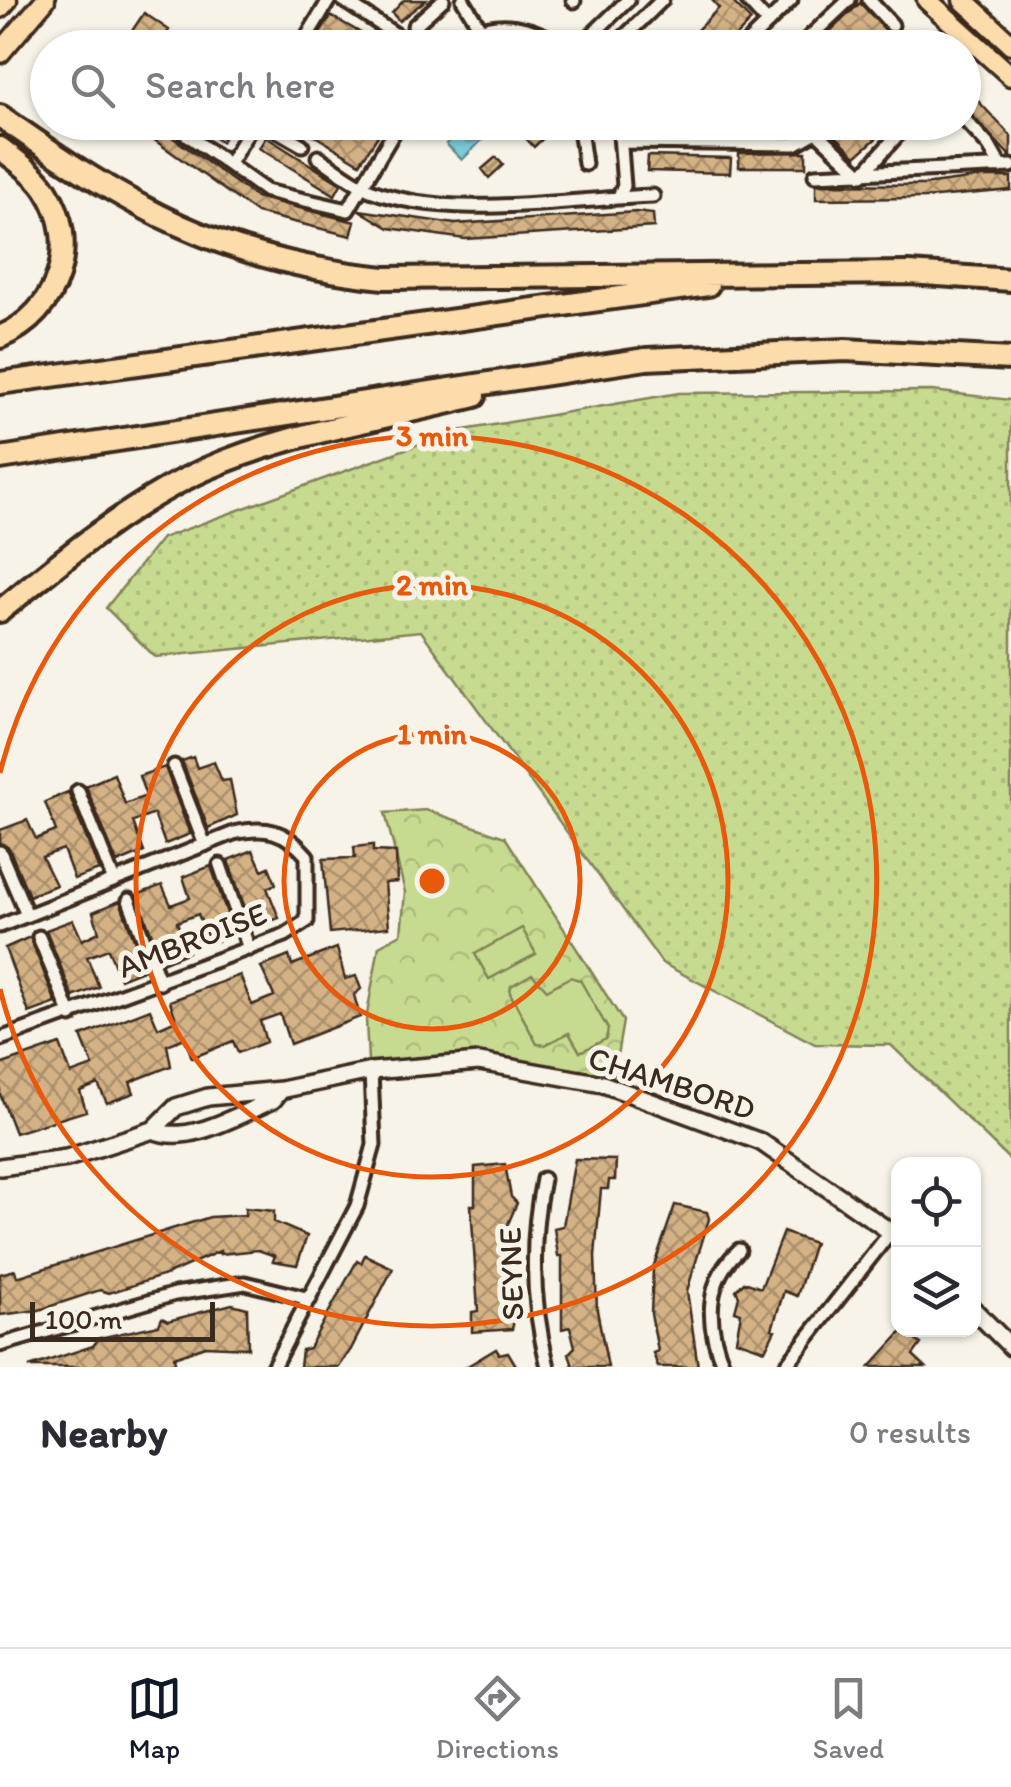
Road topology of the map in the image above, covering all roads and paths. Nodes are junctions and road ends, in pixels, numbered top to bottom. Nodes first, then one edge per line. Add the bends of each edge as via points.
1 (7, 0) edge
2 (45, 0) edge
3 (329, 0) edge
4 (343, 0) edge
5 (443, 0) edge
6 (462, 0) edge
7 (628, 0) edge
8 (746, 0) edge
9 (791, 0) edge
10 (849, 0) edge
11 (869, 0) edge
12 (927, 0) edge
13 (962, 0) edge
14 (652, 3) edge
15 (0, 8) edge
16 (768, 23) junction
17 (892, 25) dead end
18 (414, 26) dead end
19 (480, 28) junction
20 (311, 30) edge
21 (389, 30) edge
22 (477, 30) edge
23 (536, 30) edge
24 (597, 30) edge
25 (629, 30) edge
26 (761, 30) edge
27 (817, 30) edge
28 (960, 30) edge
29 (1011, 44) edge
30 (981, 49) edge
31 (0, 53) edge
32 (1011, 76) edge
33 (0, 116) edge
34 (30, 135) edge
35 (981, 137) edge
36 (37, 140) edge
37 (194, 140) edge
38 (243, 140) edge
39 (293, 140) edge
40 (389, 140) edge
41 (582, 140) edge
42 (799, 140) edge
43 (825, 140) edge
44 (892, 140) edge
45 (681, 141) joint
46 (624, 142) joint
47 (302, 145) dead end
48 (0, 148) edge
49 (318, 157) dead end
50 (229, 164) junction
51 (586, 164) dead end
52 (1006, 166) edge
53 (862, 174) junction
54 (815, 175) dead end
55 (362, 186) junction
56 (653, 196) dead end
57 (618, 198) junction
58 (790, 274) junction
59 (1011, 280) edge
60 (0, 337) edge
61 (1011, 359) edge
62 (608, 364) junction
63 (0, 382) edge
64 (0, 458) edge
65 (0, 612) edge
66 (174, 766) dead end
67 (78, 791) dead end
68 (205, 845) junction
69 (0, 852) edge
70 (220, 866) dead end
71 (114, 881) junction
72 (128, 900) dead end
73 (27, 916) junction
74 (0, 926) edge
75 (38, 937) dead end
76 (249, 949) junction
77 (160, 982) junction
78 (71, 1016) junction
79 (0, 1039) edge
80 (372, 1071) junction
81 (282, 1090) junction
82 (212, 1097) junction
83 (221, 1121) junction
84 (159, 1133) junction
85 (0, 1167) edge
86 (543, 1179) dead end
87 (891, 1231) edge
88 (891, 1239) edge
89 (739, 1250) dead end
90 (310, 1299) junction
91 (981, 1317) edge
92 (0, 1345) edge
93 (1011, 1347) edge
94 (272, 1367) edge
95 (548, 1367) edge
96 (724, 1367) edge
97 (785, 1367) edge

1 - 15 main road
2 - 31 main road
3 - 20 street
4 - 21 street
5 - 18 street
6 - 19 street
7 - 24 street
8 - 16 street
9 - 16 street
10 - 27 street
11 - 17 street
12 - 28 main road
13 - 29 main road
14 - 25 street
16 - 26 street
19 - 22 street
19 - 23 street
30 - 32 main road
33 - 34 highway
35 - 52 street
36 - 58 highway via 154,216 203,239 312,270 384,278
37 - 50 street
38 - 50 street
39 - 47 street
40 - 55 street
41 - 51 street
42 - 45 street
43 - 53 street
44 - 53 street
45 - 46 street
46 - 57 street
48 - 60 highway via 44,186 64,252 40,310
49 - 55 street
50 - 55 street via 266,192 348,210
52 - 53 street
53 - 54 street
55 - 57 street via 469,205
56 - 57 street
58 - 59 highway
58 - 63 highway
61 - 62 highway via 761,351
62 - 64 highway
62 - 65 highway via 312,436 210,468 130,512
66 - 68 street
67 - 71 street
68 - 71 street, AMBROISE
68 - 76 street, AMBROISE via 264,827 293,840 307,856 307,920
69 - 73 street
70 - 76 street
71 - 73 street, AMBROISE
72 - 77 street
73 - 74 street, AMBROISE
75 - 78 street
76 - 77 street, AMBROISE
77 - 78 street, AMBROISE
78 - 79 street, AMBROISE
80 - 81 street, CHAMBORD
80 - 87 street, CHAMBORD via 478,1062 603,1084 761,1142
80 - 90 street via 374,1145 357,1206
81 - 82 street, CHAMBORD
81 - 83 street, CHAMBORD
82 - 83 street
82 - 84 street, CHAMBORD via 176,1107
83 - 84 street, CHAMBORD
84 - 85 street, CHAMBORD via 66,1158
86 - 95 street, SEYNE via 534,1257
88 - 97 street
89 - 96 street via 722,1266 713,1290 711,1319
90 - 92 street via 246,1283 175,1294
90 - 94 street
91 - 93 street

